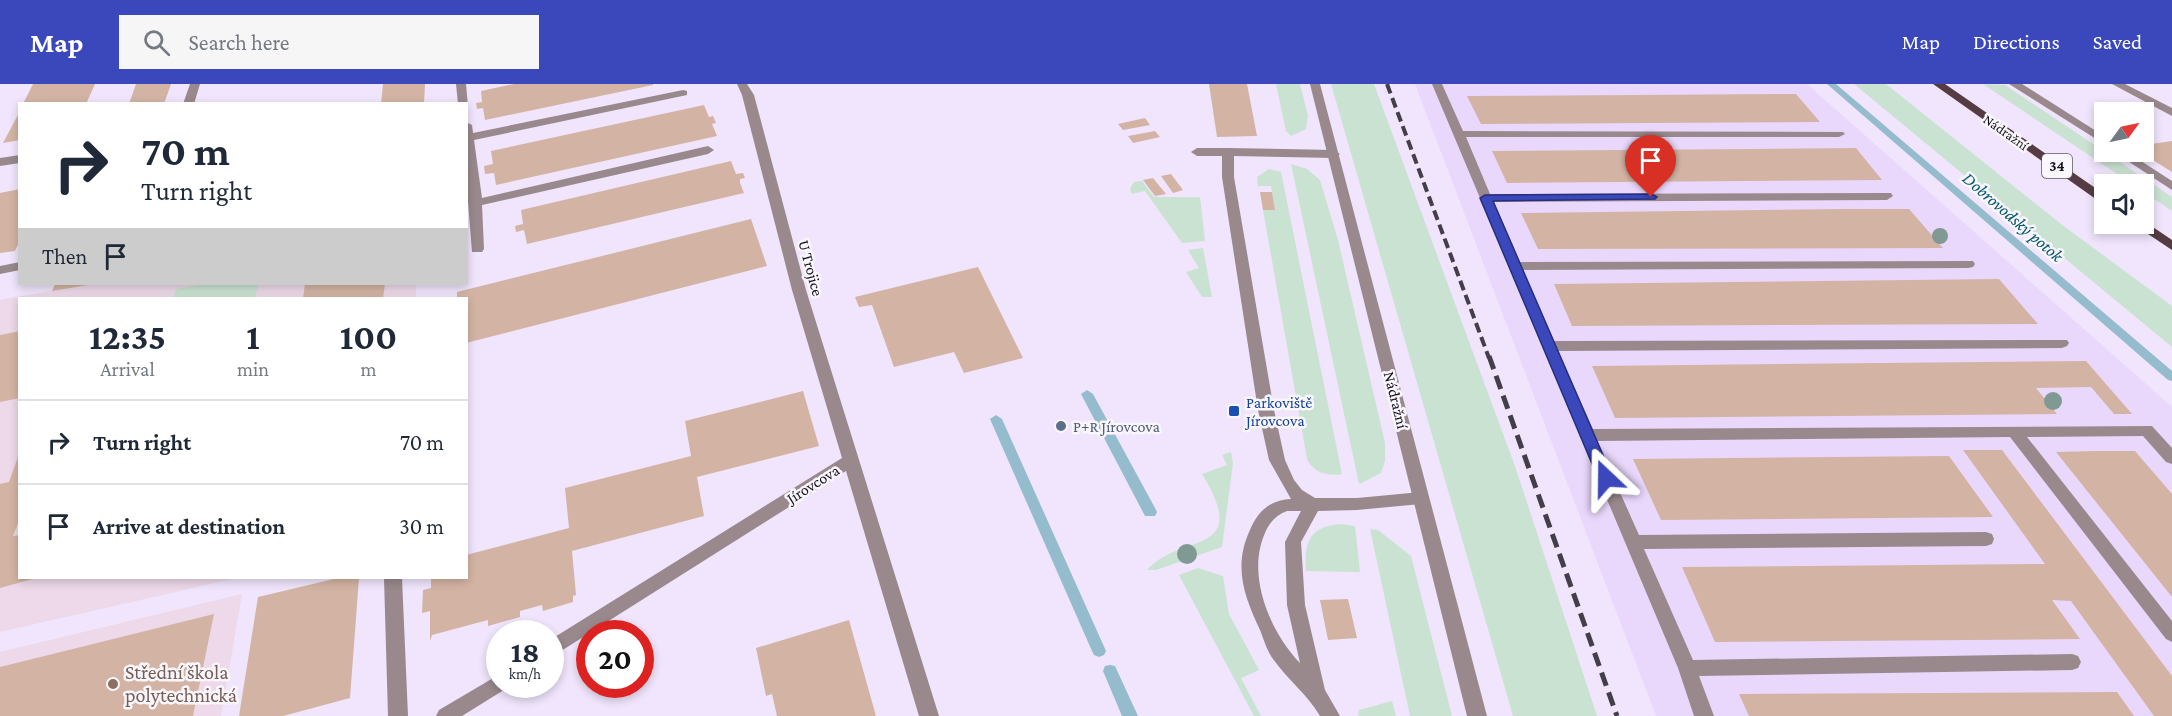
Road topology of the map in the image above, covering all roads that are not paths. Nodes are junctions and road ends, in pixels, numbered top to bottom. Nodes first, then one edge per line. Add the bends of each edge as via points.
1 (195, 84) edge
2 (461, 84) edge
3 (742, 84) edge
4 (1315, 84) edge
5 (1437, 84) edge
6 (1938, 84) edge
7 (2014, 84) edge
8 (2033, 84) edge
9 (2117, 84) edge
10 (683, 93) dead end
11 (2041, 100) junction
12 (189, 102) edge
13 (464, 102) edge
14 (2172, 113) edge
15 (468, 132) edge
16 (1458, 134) junction
17 (2094, 134) edge
18 (1839, 135) dead end
19 (468, 149) edge
20 (708, 150) dead end
21 (1197, 152) dead end
22 (1228, 152) junction
23 (1334, 154) junction
24 (18, 159) edge
25 (0, 162) edge
26 (2135, 162) edge
27 (470, 184) edge
28 (2172, 186) edge
29 (2094, 193) edge
30 (1887, 196) dead end
31 (1485, 198) junction
32 (476, 203) junction
33 (2154, 234) edge
34 (2172, 246) edge
35 (477, 249) dead end
36 (1968, 264) dead end
37 (18, 266) edge
38 (1515, 266) junction
39 (0, 270) edge
40 (2062, 343) dead end
41 (1549, 346) junction
42 (2014, 431) junction
43 (1588, 435) junction
44 (2172, 458) edge
45 (850, 461) junction
46 (1421, 498) junction
47 (1313, 505) junction
48 (1986, 539) dead end
49 (1633, 542) junction
50 (393, 579) edge
51 (2172, 634) edge
52 (564, 641) edge
53 (2072, 662) dead end
54 (1687, 668) junction
55 (486, 691) edge
56 (1316, 693) junction
57 (398, 716) edge
58 (446, 716) edge
59 (929, 716) edge
60 (1330, 716) edge
61 (1477, 716) edge
62 (1704, 716) edge

1 - 12 street
2 - 13 street
3 - 45 street, U Trojice
4 - 23 street, Nádražní
5 - 16 street
6 - 29 main road, Nádražní / 34
7 - 11 street
8 - 11 street
9 - 14 street
10 - 15 street
11 - 17 street
16 - 18 street
16 - 31 street
19 - 27 street
20 - 32 street
21 - 22 street
22 - 23 street
22 - 47 street via 1228,177 1277,460 1296,494
23 - 46 street, Nádražní
24 - 25 street
26 - 28 street
27 - 32 street
30 - 31 street
31 - 38 street
32 - 35 street
33 - 34 main road
36 - 38 street
37 - 39 street
38 - 41 street
40 - 41 street
41 - 43 street
42 - 43 street
42 - 44 street via 2148,430
42 - 51 street
43 - 49 street
45 - 52 street, Jírovcova
45 - 59 street, Jírovcova
46 - 47 street
46 - 61 street, Nádražní
47 - 56 street via 1293,542 1296,605
47 - 56 street via 1273,509 1261,523 1249,554 1257,605 1279,653
48 - 49 street
49 - 54 street
50 - 57 street
53 - 54 street
54 - 62 street
55 - 58 street
56 - 60 street

